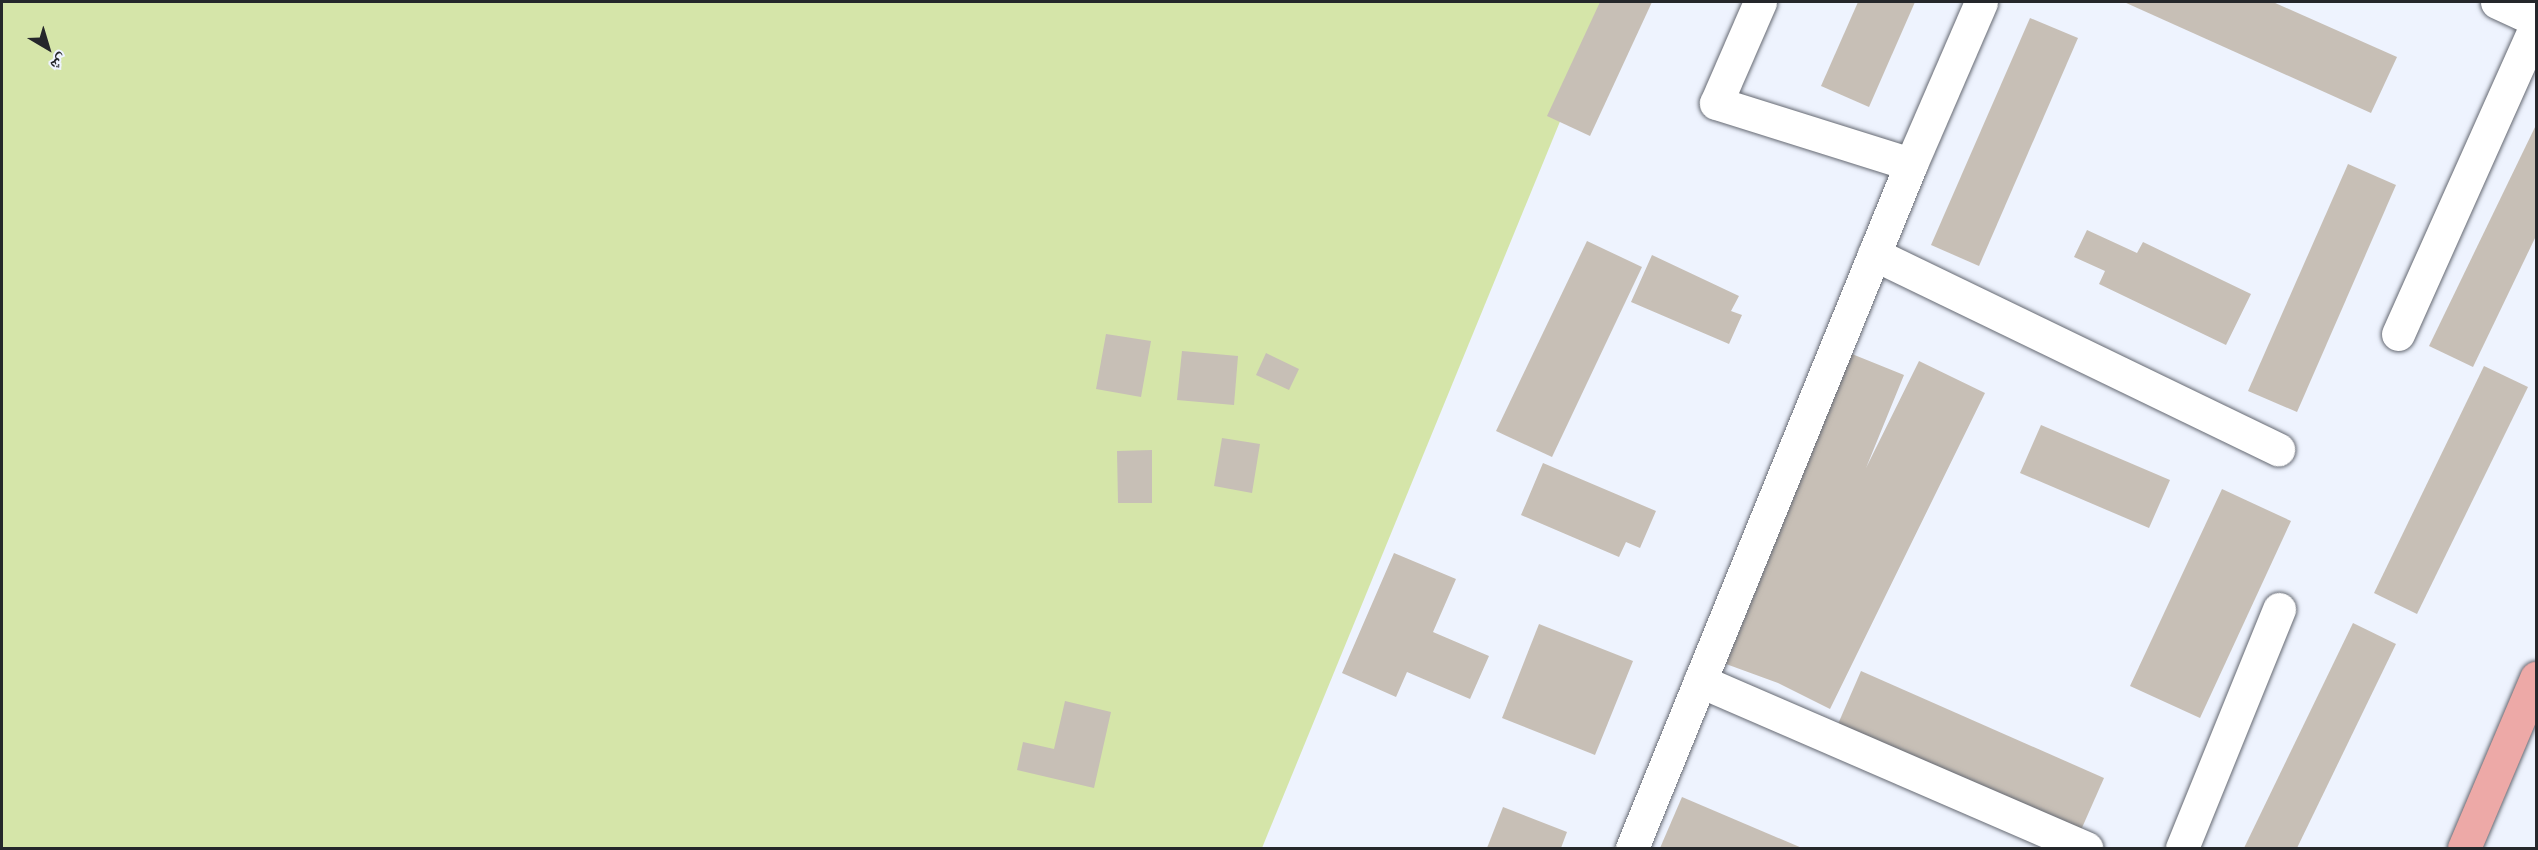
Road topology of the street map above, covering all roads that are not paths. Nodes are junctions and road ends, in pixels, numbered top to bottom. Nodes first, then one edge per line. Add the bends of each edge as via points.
1 (1760, 2) edge
2 (1981, 2) edge
3 (2497, 2) edge
4 (2536, 20) edge
5 (2536, 25) edge
6 (1911, 164) junction
7 (1874, 254) junction
8 (2398, 334) dead end
9 (2278, 449) dead end
10 (2279, 609) dead end
11 (2536, 678) edge
12 (1700, 681) junction
13 (1632, 849) edge
14 (2086, 849) edge
15 (2182, 849) edge
16 (2464, 849) edge

1 - 6 street via 1716,103
2 - 6 street
3 - 4 street
5 - 8 street
6 - 7 street
7 - 9 street
7 - 12 street
10 - 15 street
11 - 16 main road
12 - 13 street
12 - 14 street

